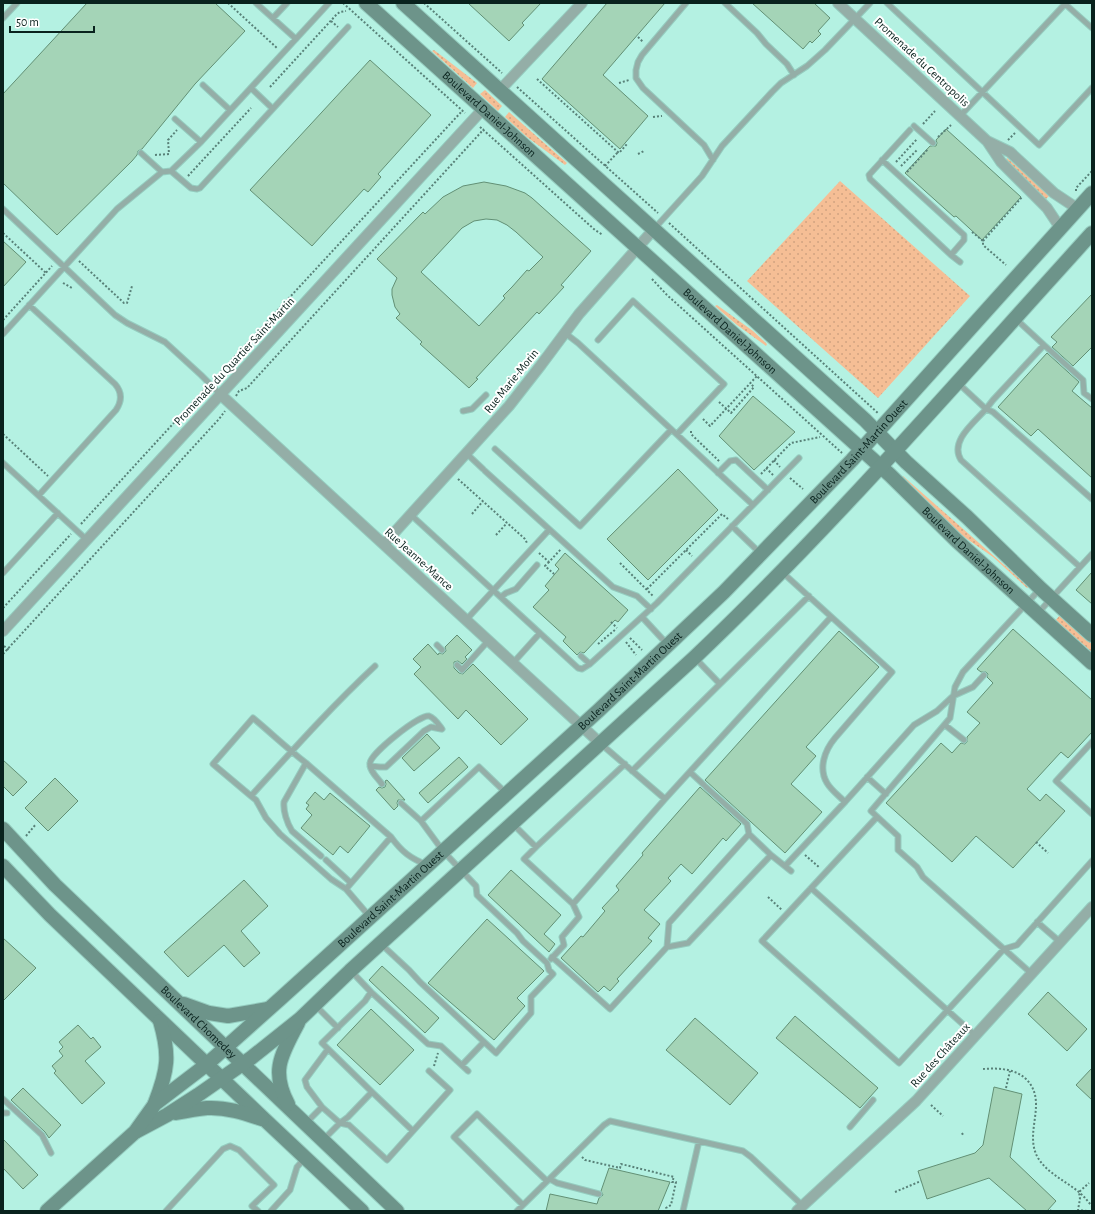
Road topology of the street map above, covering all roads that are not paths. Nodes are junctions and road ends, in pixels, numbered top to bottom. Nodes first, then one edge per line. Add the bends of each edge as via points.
1 (17, 3) edge
2 (256, 3) edge
3 (287, 3) edge
4 (329, 3) edge
5 (366, 3) edge
6 (402, 3) edge
7 (582, 3) edge
8 (686, 3) edge
9 (725, 3) edge
10 (838, 3) edge
11 (870, 3) edge
12 (886, 3) edge
13 (1065, 3) edge
14 (3, 18) edge
15 (273, 18) junction
16 (856, 19) junction
17 (348, 27) dead end
18 (1092, 28) edge
19 (296, 39) junction
20 (794, 75) junction
21 (203, 84) dead end
22 (251, 88) junction
23 (1092, 88) edge
24 (500, 90) junction
25 (983, 92) junction
26 (272, 108) junction
27 (483, 109) junction
28 (230, 110) junction
29 (960, 116) junction
30 (175, 119) dead end
31 (988, 141) junction
32 (201, 142) junction
33 (933, 143) dead end
34 (141, 153) dead end
35 (713, 160) junction
36 (882, 160) junction
37 (171, 171) junction
38 (162, 172) junction
39 (1092, 193) edge
40 (3, 209) edge
41 (1078, 209) junction
42 (654, 229) junction
43 (1061, 229) junction
44 (1092, 233) edge
45 (637, 248) junction
46 (951, 255) junction
47 (960, 262) dead end
48 (65, 266) junction
49 (29, 305) junction
50 (1015, 318) junction
51 (564, 333) junction
52 (3, 334) edge
53 (598, 340) dead end
54 (1044, 345) junction
55 (958, 382) junction
56 (221, 395) junction
57 (486, 395) dead end
58 (1092, 399) edge
59 (986, 410) junction
60 (463, 411) dead end
61 (689, 421) junction
62 (695, 426) road end
63 (671, 430) junction
64 (877, 432) junction
65 (677, 434) junction
66 (495, 449) dead end
67 (861, 450) junction
68 (895, 450) junction
69 (466, 453) junction
70 (799, 458) dead end
71 (3, 463) edge
72 (880, 467) junction
73 (718, 473) junction
74 (768, 490) junction
75 (39, 495) junction
76 (1092, 499) edge
77 (753, 505) junction
78 (58, 513) junction
79 (410, 514) junction
80 (732, 526) junction
81 (549, 530) junction
82 (87, 540) junction
83 (384, 544) junction
84 (762, 554) junction
85 (1092, 554) edge
86 (537, 566) dead end
87 (1080, 567) junction
88 (781, 572) junction
89 (3, 573) edge
90 (493, 590) junction
91 (1046, 593) junction
92 (809, 596) junction
93 (501, 597) junction
94 (650, 609) junction
95 (1032, 609) junction
96 (642, 617) junction
97 (831, 617) junction
98 (466, 620) junction
99 (3, 631) edge
100 (540, 633) junction
101 (1092, 635) edge
102 (489, 640) junction
103 (437, 645) dead end
104 (668, 646) junction
105 (442, 650) dead end
106 (582, 656) dead end
107 (694, 658) junction
108 (513, 663) junction
109 (1092, 663) edge
110 (590, 664) junction
111 (457, 665) dead end
112 (375, 666) dead end
113 (984, 675) dead end
114 (720, 684) junction
115 (953, 696) junction
116 (945, 725) junction
117 (582, 726) junction
118 (964, 740) dead end
119 (1092, 742) edge
120 (600, 743) junction
121 (292, 751) junction
122 (306, 763) junction
123 (625, 764) junction
124 (370, 766) junction
125 (632, 771) junction
126 (690, 772) junction
127 (867, 777) junction
128 (382, 784) dead end
129 (506, 794) junction
130 (886, 794) junction
131 (251, 796) junction
132 (665, 799) junction
133 (845, 802) junction
134 (401, 803) dead end
135 (1092, 814) edge
136 (877, 817) junction
137 (421, 821) junction
138 (512, 823) junction
139 (3, 830) edge
140 (748, 834) junction
141 (391, 838) junction
142 (536, 847) junction
143 (443, 851) junction
144 (771, 855) junction
145 (321, 856) dead end
146 (326, 860) dead end
147 (1092, 861) edge
148 (428, 865) junction
149 (3, 866) edge
150 (785, 866) junction
151 (461, 870) junction
152 (791, 871) dead end
153 (351, 883) junction
154 (811, 888) junction
155 (346, 889) junction
156 (573, 904) junction
157 (1092, 907) edge
158 (370, 917) junction
159 (1037, 922) junction
160 (1060, 942) junction
161 (380, 944) junction
162 (667, 947) junction
163 (1004, 949) junction
164 (552, 957) junction
165 (547, 962) junction
166 (350, 970) junction
167 (1032, 974) junction
168 (371, 992) junction
169 (178, 1002) junction
170 (314, 1005) junction
171 (268, 1009) junction
172 (948, 1010) junction
173 (159, 1018) junction
174 (300, 1019) junction
175 (338, 1028) junction
176 (976, 1036) junction
177 (484, 1042) junction
178 (225, 1048) junction
179 (328, 1049) junction
180 (242, 1064) junction
181 (206, 1065) junction
182 (462, 1065) junction
183 (429, 1071) road end
184 (468, 1071) dead end
185 (222, 1079) junction
186 (372, 1092) junction
187 (3, 1099) edge
188 (873, 1100) dead end
189 (155, 1104) junction
190 (322, 1107) junction
191 (293, 1112) junction
192 (167, 1116) junction
193 (264, 1119) junction
194 (340, 1123) junction
195 (305, 1124) junction
196 (850, 1127) dead end
197 (413, 1131) junction
198 (135, 1132) junction
199 (323, 1140) junction
200 (699, 1141) junction
201 (51, 1152) dead end
202 (305, 1158) junction
203 (548, 1180) junction
204 (599, 1194) dead end
205 (524, 1205) junction
206 (800, 1208) edge
207 (47, 1211) edge
208 (166, 1211) edge
209 (258, 1211) edge
210 (271, 1211) edge
211 (362, 1211) edge
212 (397, 1211) edge
213 (517, 1211) edge
214 (683, 1211) edge

1 - 14 lane
2 - 15 lane
3 - 15 lane
4 - 19 lane
5 - 27 main road, Boulevard Daniel-Johnson
6 - 24 main road, Boulevard Daniel-Johnson
7 - 24 street
8 - 35 lane via 642,55 637,66 636,78 643,88 704,145
9 - 20 lane via 757,32
10 - 16 street, Promenade du Centropolis
11 - 16 lane
12 - 25 lane
13 - 18 lane
13 - 25 lane
15 - 19 lane
16 - 20 lane via 819,56
16 - 29 street, Promenade du Centropolis
17 - 26 lane
19 - 22 lane
20 - 35 lane via 772,92 722,146
21 - 28 lane
22 - 26 lane
22 - 28 lane
23 - 25 lane via 1039,145
24 - 42 main road, Boulevard Daniel-Johnson
25 - 29 lane
26 - 37 lane via 197,189 191,188
27 - 45 main road, Boulevard Daniel-Johnson
27 - 56 street, Promenade du Quartier Saint-Martin
28 - 32 lane
29 - 31 street, Promenade du Centropolis
30 - 32 lane
31 - 41 street, Promenade du Centropolis via 1010,152 1059,196
31 - 43 street, Promenade du Centropolis via 1001,162 1049,210
32 - 37 lane
33 - 36 lane via 912,128
34 - 38 lane
35 - 42 lane via 702,176
36 - 46 lane via 869,175 870,179
36 - 46 lane via 963,233 964,240
37 - 38 lane
38 - 48 lane via 124,202
39 - 41 main road, Boulevard Saint-Martin Ouest
40 - 48 lane
41 - 43 main road, Boulevard Saint-Martin Ouest
42 - 45 street, Rue Marie-Morin
42 - 64 main road, Boulevard Daniel-Johnson
43 - 64 main road, Boulevard Saint-Martin Ouest
44 - 50 main road, Boulevard Saint-Martin Ouest
45 - 51 street, Rue Marie-Morin
45 - 67 main road, Boulevard Daniel-Johnson
46 - 47 lane
48 - 49 lane
48 - 56 lane via 115,315 165,342
49 - 52 lane
49 - 75 lane via 116,384 121,398 116,410
50 - 54 lane
50 - 55 main road, Boulevard Saint-Martin Ouest
51 - 63 lane
51 - 69 street, Rue Marie-Morin via 515,398
53 - 61 lane via 633,301 724,384
54 - 58 lane via 1083,380 1084,393
54 - 59 lane
55 - 59 lane
55 - 68 main road, Boulevard Saint-Martin Ouest
56 - 82 street, Promenade du Quartier Saint-Martin
56 - 83 street, Rue Jeanne-Mance
57 - 60 lane via 472,409
59 - 76 lane via 993,412
59 - 87 lane via 961,438 959,456
61 - 62 lane
61 - 65 lane
63 - 65 lane
63 - 66 lane via 580,526
64 - 67 main road, Boulevard Saint-Martin Ouest
64 - 68 main road, Boulevard Daniel-Johnson
65 - 73 lane
67 - 72 main road, Boulevard Daniel-Johnson
67 - 84 main road, Boulevard Saint-Martin Ouest
68 - 72 main road, Boulevard Saint-Martin Ouest
68 - 91 main road, Boulevard Daniel-Johnson
69 - 79 street, Rue Marie-Morin
69 - 81 lane
70 - 74 lane
71 - 75 lane
72 - 88 main road, Boulevard Saint-Martin Ouest
72 - 95 main road, Boulevard Daniel-Johnson
73 - 74 lane via 730,461 736,460
73 - 77 lane
74 - 77 lane
75 - 78 lane
77 - 80 lane
78 - 82 lane
78 - 89 lane
79 - 83 street, Rue Marie-Morin
79 - 90 lane
80 - 84 lane
80 - 94 lane
81 - 90 lane
81 - 94 lane via 614,587 637,596
82 - 99 street, Promenade du Quartier Saint-Martin
83 - 98 street, Rue Jeanne-Mance
84 - 104 main road, Boulevard Saint-Martin Ouest
85 - 87 lane
86 - 93 lane via 516,589
87 - 91 lane
88 - 92 lane
88 - 107 main road, Boulevard Saint-Martin Ouest
90 - 93 lane
90 - 98 lane
91 - 95 lane
91 - 95 lane
91 - 101 main road, Boulevard Daniel-Johnson
92 - 97 lane
92 - 114 lane
93 - 100 lane
94 - 96 lane
95 - 109 main road, Boulevard Daniel-Johnson
95 - 115 lane via 963,672
96 - 104 lane
96 - 110 lane
97 - 126 lane
97 - 133 lane via 892,672 827,749 823,768 825,779 830,788
98 - 102 street, Rue Jeanne-Mance
100 - 108 lane
100 - 110 lane via 578,668 582,669
102 - 108 street, Rue Jeanne-Mance
102 - 111 lane via 462,670
103 - 105 lane
104 - 117 main road, Boulevard Saint-Martin Ouest
106 - 110 lane
107 - 114 lane
107 - 120 main road, Boulevard Saint-Martin Ouest
108 - 117 street, Rue Jeanne-Mance
112 - 121 lane via 336,703
113 - 115 lane via 973,687
114 - 125 lane
115 - 116 lane via 952,713
115 - 127 lane via 937,711 914,725
116 - 118 lane
116 - 130 lane
117 - 120 street, Rue Jeanne-Mance
117 - 129 main road, Boulevard Saint-Martin Ouest
119 - 135 lane via 1056,781
120 - 123 lane
120 - 138 main road, Boulevard Saint-Martin Ouest
121 - 122 lane
121 - 131 lane
121 - 131 lane via 253,718 213,764
122 - 141 lane
122 - 145 lane via 283,805 292,831
123 - 125 lane
123 - 142 lane
124 - 124 lane via 373,756 422,717 429,716 442,729 431,727 424,730 389,764 383,767
124 - 128 lane
125 - 132 lane
126 - 132 lane
126 - 140 lane via 747,824
127 - 130 lane
127 - 133 lane
129 - 137 lane via 479,767
129 - 143 main road, Boulevard Saint-Martin Ouest
130 - 136 lane via 871,811
131 - 155 lane via 280,834
132 - 156 lane
133 - 150 lane
134 - 137 lane
136 - 154 lane
136 - 163 lane via 898,836 898,850
137 - 143 lane
138 - 142 lane
138 - 151 main road, Boulevard Saint-Martin Ouest
139 - 169 main road, Boulevard Chomedey via 44,874
140 - 144 lane
140 - 162 lane via 669,923
141 - 148 lane via 412,858
141 - 153 lane
142 - 156 lane via 524,859
143 - 148 main road, Boulevard Saint-Martin Ouest
143 - 151 lane
144 - 150 lane
144 - 162 lane via 688,944
146 - 153 lane
147 - 159 lane
148 - 158 main road, Boulevard Saint-Martin Ouest
149 - 173 main road, Boulevard Chomedey via 50,915
150 - 152 lane
151 - 161 main road, Boulevard Saint-Martin Ouest
151 - 165 lane via 476,886 480,898
153 - 155 lane
154 - 172 lane
154 - 172 lane via 762,941 899,1063
155 - 158 lane
156 - 164 lane via 579,917 562,937 564,945
157 - 160 street, Rue des Châteaux
158 - 171 main road, Boulevard Saint-Martin Ouest
159 - 160 lane
159 - 163 lane via 1016,945
160 - 167 street, Rue des Châteaux
161 - 166 main road, Boulevard Saint-Martin Ouest
161 - 177 lane
162 - 164 lane via 610,1009
163 - 167 lane
163 - 172 lane
164 - 165 lane
165 - 177 lane via 553,974 531,997 531,1013 496,1053
166 - 168 lane
166 - 170 main road, Boulevard Saint-Martin Ouest
167 - 176 street, Rue des Châteaux
168 - 175 lane via 365,1002
168 - 182 lane via 428,1044 441,1046
169 - 171 main road via 209,1013 228,1016
169 - 178 main road, Boulevard Chomedey
170 - 174 main road, Boulevard Saint-Martin Ouest
170 - 175 lane
171 - 178 main road, Boulevard Saint-Martin Ouest
172 - 176 lane
173 - 181 main road, Boulevard Chomedey
173 - 189 main road via 167,1056 165,1074
174 - 180 main road, Boulevard Saint-Martin Ouest
174 - 191 main road via 284,1050 279,1069 282,1093
175 - 179 lane via 322,1043
176 - 206 street, Rue des Châteaux via 916,1101
177 - 182 lane
178 - 180 main road, Boulevard Chomedey
178 - 181 main road, Boulevard Saint-Martin Ouest
179 - 186 lane
179 - 190 lane via 305,1080
180 - 185 main road, Boulevard Saint-Martin Ouest
180 - 191 main road, Boulevard Chomedey
181 - 185 main road, Boulevard Chomedey
181 - 189 main road, Boulevard Saint-Martin Ouest
182 - 184 lane
183 - 197 lane via 450,1090
185 - 192 main road, Boulevard Saint-Martin Ouest
185 - 193 main road, Boulevard Chomedey
186 - 194 lane
186 - 197 lane
187 - 201 lane via 42,1135
188 - 196 lane
189 - 198 main road, Boulevard Saint-Martin Ouest
190 - 194 lane
190 - 195 lane
191 - 195 main road, Boulevard Chomedey
192 - 193 main road via 216,1108
192 - 198 main road, Boulevard Saint-Martin Ouest
193 - 202 main road, Boulevard Chomedey
194 - 197 lane via 349,1125 387,1160
194 - 199 lane
195 - 199 main road, Boulevard Chomedey
198 - 207 main road, Boulevard Saint-Martin Ouest
199 - 212 main road, Boulevard Chomedey
200 - 203 lane via 610,1122 604,1124
200 - 206 lane via 742,1151 767,1172
200 - 214 lane
202 - 210 lane via 297,1167 290,1190
202 - 211 main road, Boulevard Chomedey
203 - 204 lane
203 - 205 lane
203 - 205 lane via 477,1114 454,1137
205 - 213 lane
208 - 209 lane via 224,1149 230,1146 239,1150 274,1185 252,1206

